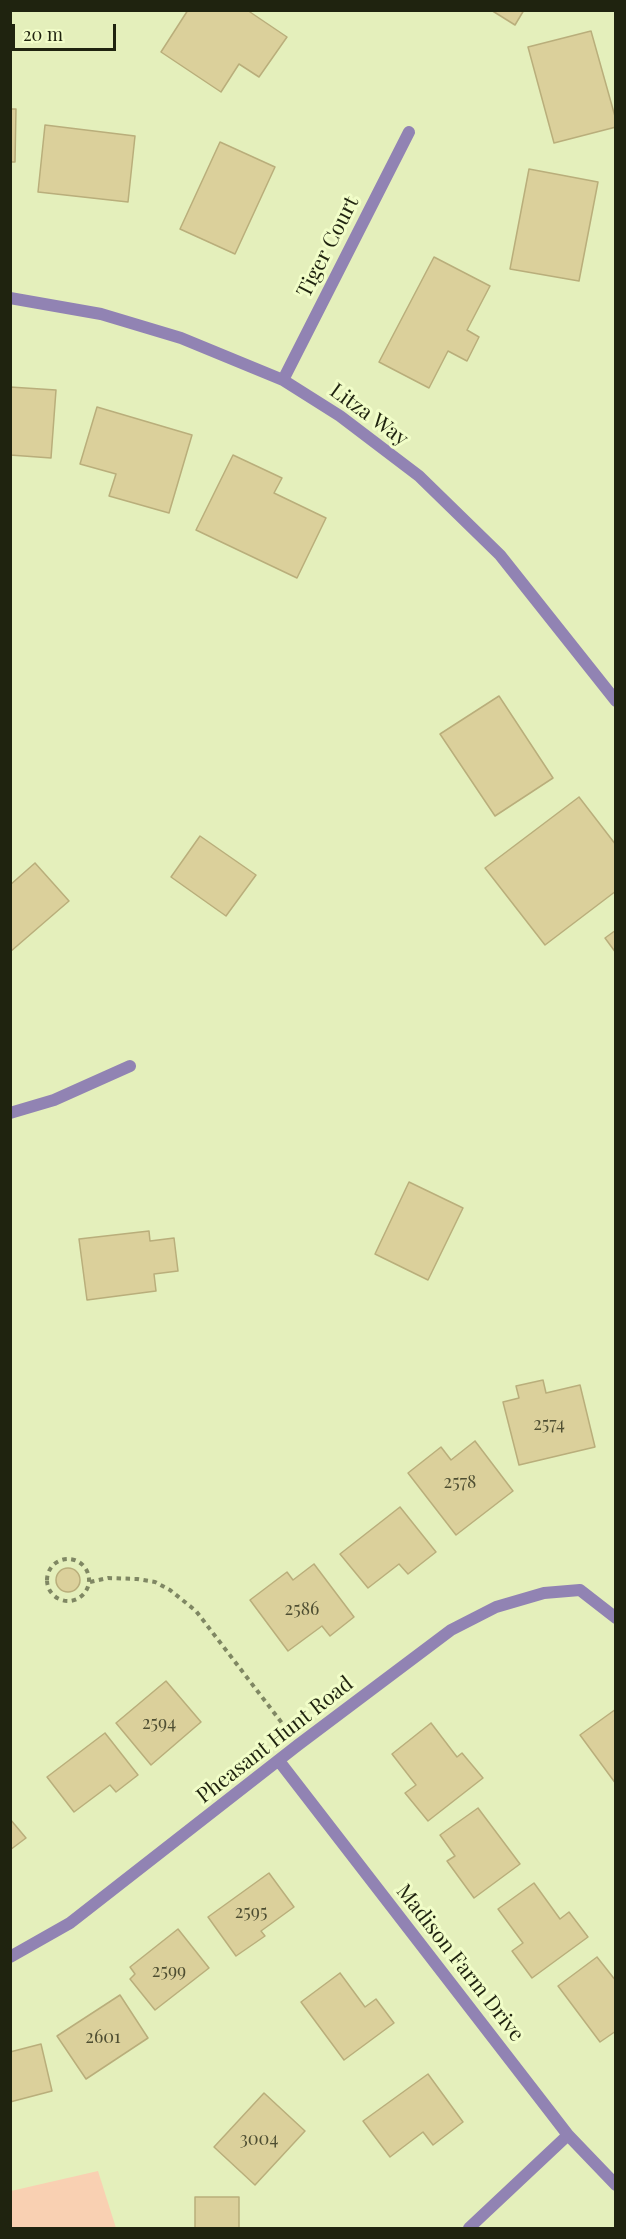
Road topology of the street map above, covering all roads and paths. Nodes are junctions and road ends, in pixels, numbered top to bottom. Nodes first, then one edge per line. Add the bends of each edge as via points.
1 (409, 132) dead end
2 (10, 298) edge
3 (283, 380) junction
4 (615, 700) edge
5 (130, 1066) dead end
6 (10, 1113) edge
7 (90, 1582) junction
8 (615, 1618) edge
9 (298, 1745) junction
10 (279, 1761) junction
11 (10, 1957) edge
12 (568, 2135) junction
13 (615, 2185) edge
14 (469, 2229) edge

1 - 3 street, Tiger Court
2 - 3 street, Litza Way via 101,314 181,338
3 - 4 street, Litza Way via 340,416 419,476 500,555
5 - 6 street via 54,1100
7 - 7 path via 82,1596 64,1600 53,1595 47,1575 57,1561 74,1559 87,1569
7 - 9 path via 137,1579 170,1590 196,1611
8 - 9 street, Pheasant Hunt Road via 580,1590 544,1593 496,1607 451,1630
9 - 10 street, Pheasant Hunt Road
10 - 11 street, Pheasant Hunt Road via 70,1923
10 - 12 street, Madison Farm Drive
12 - 13 street, Madison Farm Drive
12 - 14 street

